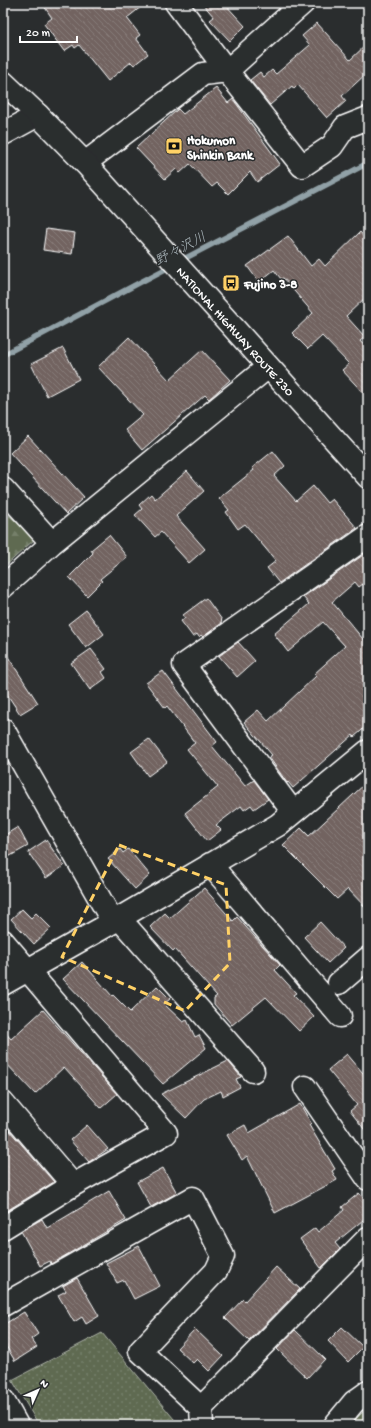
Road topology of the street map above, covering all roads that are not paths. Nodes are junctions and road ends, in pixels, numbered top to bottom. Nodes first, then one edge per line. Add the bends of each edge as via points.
1 (176, 3) edge
2 (303, 3) edge
3 (227, 72) junction
4 (3, 82) edge
5 (38, 115) junction
6 (368, 118) edge
7 (3, 134) edge
8 (85, 163) junction
9 (268, 367) junction
10 (367, 474) edge
11 (3, 489) edge
12 (368, 536) edge
13 (52, 543) junction
14 (3, 587) edge
15 (3, 729) edge
16 (368, 751) edge
17 (293, 812) junction
18 (210, 864) junction
19 (116, 920) junction
20 (3, 941) edge
21 (368, 958) edge
22 (28, 969) junction
23 (339, 983) dead end
24 (3, 984) edge
25 (340, 1016) dead end
26 (253, 1071) dead end
27 (305, 1087) dead end
28 (3, 1102) edge
29 (368, 1179) edge
30 (73, 1185) junction
31 (3, 1228) edge
32 (368, 1238) edge
33 (3, 1305) edge
34 (368, 1392) edge
35 (3, 1400) edge
36 (202, 1417) edge
37 (17, 1425) edge
38 (335, 1425) edge

1 - 3 main road
2 - 3 main road
3 - 6 main road via 302,166 332,146 345,127
3 - 8 main road via 203,74
4 - 5 main road, NATIONAL HIGHWAY ROUTE 230
5 - 7 main road
5 - 8 main road, NATIONAL HIGHWAY ROUTE 230
8 - 9 main road, NATIONAL HIGHWAY ROUTE 230
9 - 10 main road, NATIONAL HIGHWAY ROUTE 230
9 - 13 main road
11 - 13 main road
12 - 17 main road via 184,665
13 - 14 main road
15 - 19 main road
16 - 17 main road
17 - 18 main road via 278,825
18 - 19 main road
18 - 25 main road
19 - 22 main road
19 - 26 main road
20 - 22 main road
21 - 23 main road
22 - 24 main road
22 - 30 main road via 166,1133
27 - 29 main road
28 - 30 main road
30 - 31 main road
32 - 36 main road
33 - 36 main road via 193,1198 223,1256 216,1271 140,1351
34 - 38 main road via 354,1402
35 - 37 main road

